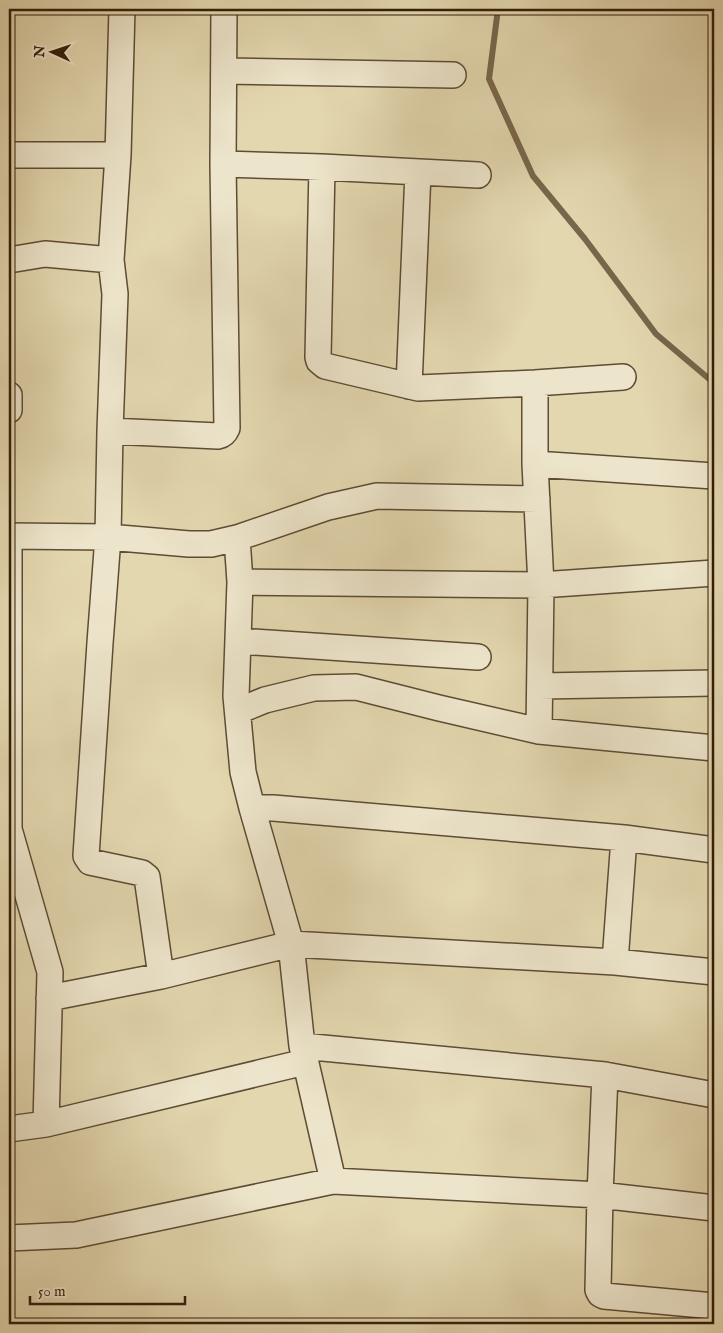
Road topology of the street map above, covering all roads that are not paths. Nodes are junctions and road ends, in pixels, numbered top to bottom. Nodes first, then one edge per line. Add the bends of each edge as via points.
1 (122, 9) edge
2 (224, 9) edge
3 (224, 71) junction
4 (452, 75) dead end
5 (9, 155) edge
6 (118, 155) junction
7 (223, 164) junction
8 (322, 167) junction
9 (418, 172) junction
10 (478, 175) dead end
11 (9, 260) edge
12 (111, 260) junction
13 (623, 377) dead end
14 (535, 383) junction
15 (409, 386) junction
16 (9, 395) edge
17 (9, 410) edge
18 (110, 431) junction
19 (535, 464) junction
20 (714, 476) edge
21 (537, 499) junction
22 (9, 536) edge
23 (108, 537) junction
24 (237, 538) junction
25 (714, 573) edge
26 (240, 582) junction
27 (541, 585) junction
28 (238, 641) junction
29 (478, 657) dead end
30 (714, 683) edge
31 (540, 686) junction
32 (238, 711) junction
33 (539, 731) junction
34 (714, 748) edge
35 (252, 808) junction
36 (9, 823) edge
37 (624, 838) junction
38 (714, 850) edge
39 (291, 944) junction
40 (615, 962) junction
41 (714, 972) edge
42 (161, 976) junction
43 (49, 998) junction
44 (304, 1054) junction
45 (605, 1075) junction
46 (714, 1095) edge
47 (46, 1124) junction
48 (9, 1129) edge
49 (333, 1181) junction
50 (600, 1195) junction
51 (714, 1208) edge
52 (9, 1238) edge
53 (714, 1306) edge

1 - 6 street
2 - 3 street
3 - 4 street
3 - 7 street
5 - 6 street
6 - 12 street
7 - 8 street
7 - 18 street via 226,432 218,436
8 - 9 street
8 - 15 street via 319,361 325,366
9 - 10 street
9 - 15 street
11 - 12 street via 45,254
12 - 18 street via 115,294
13 - 14 street
14 - 15 street
14 - 19 street
16 - 17 street
18 - 23 street
19 - 20 street
19 - 21 street
21 - 24 street via 377,496 328,507
21 - 27 street
22 - 23 street
22 - 36 street
23 - 24 street via 189,544 211,544
23 - 42 street via 86,856 90,862 142,873 147,877
24 - 26 street
25 - 27 street
26 - 27 street
26 - 28 street
27 - 31 street
28 - 29 street
28 - 32 street
30 - 31 street
31 - 33 street
32 - 33 street via 265,700 314,688 356,687
32 - 35 street via 243,772
33 - 34 street
35 - 37 street
35 - 39 street
36 - 43 street via 50,972
37 - 38 street
37 - 40 street
39 - 40 street
39 - 42 street
39 - 44 street
40 - 41 street
42 - 43 street
43 - 47 street
44 - 45 street
44 - 47 street
44 - 49 street
45 - 46 street
45 - 50 street
47 - 48 street
49 - 50 street
49 - 52 street via 76,1235
50 - 51 street
50 - 53 street via 597,1286 600,1294

